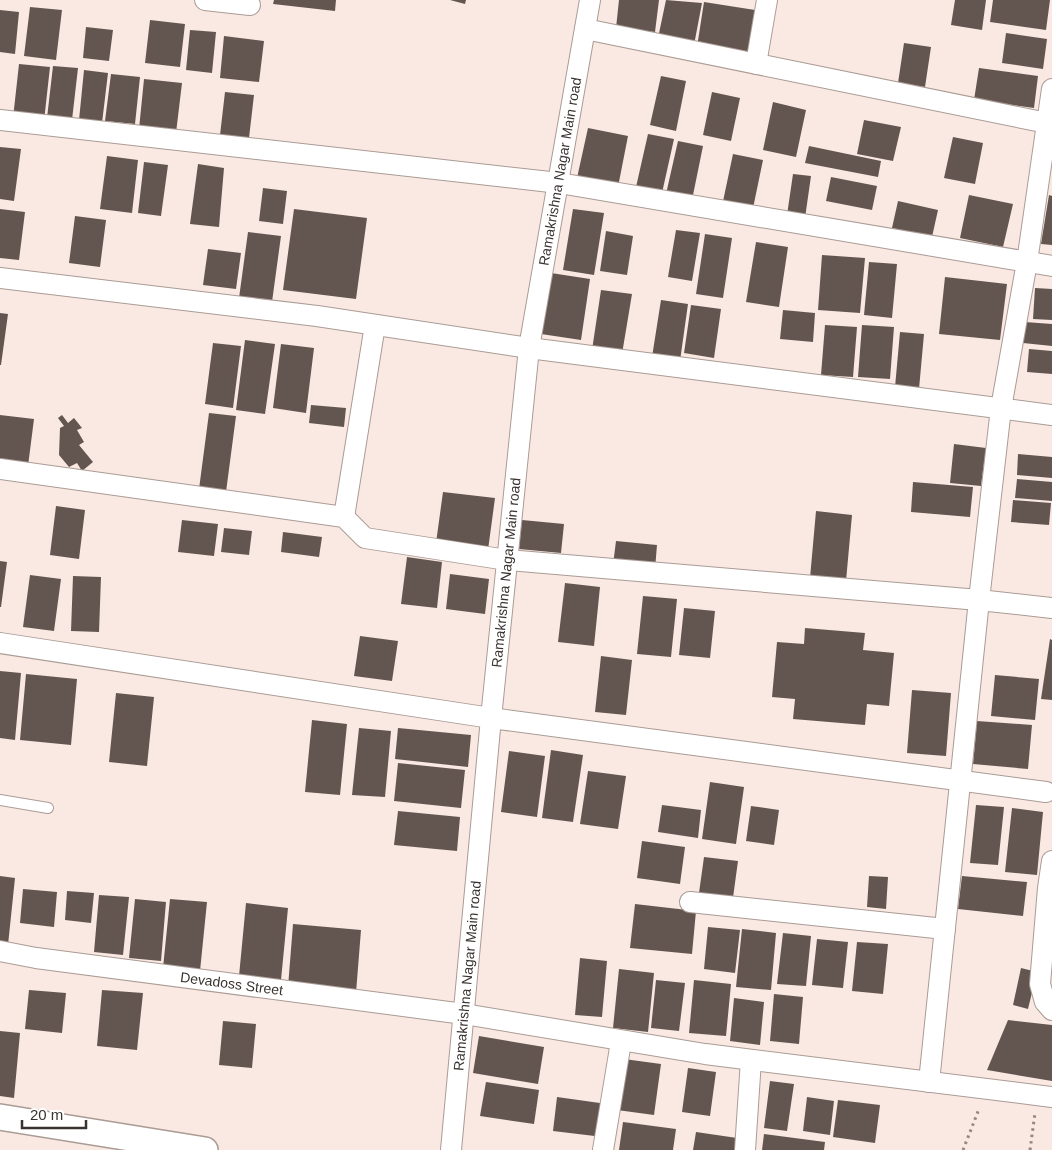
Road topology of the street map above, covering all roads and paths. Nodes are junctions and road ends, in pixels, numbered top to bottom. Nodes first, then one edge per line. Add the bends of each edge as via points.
1 (205, 0) edge
2 (590, 0) edge
3 (767, 0) edge
4 (250, 5) dead end
5 (585, 29) junction
6 (756, 64) junction
7 (1052, 89) edge
8 (0, 120) edge
9 (1047, 123) junction
10 (559, 183) junction
11 (1027, 262) junction
12 (1052, 266) edge
13 (0, 278) edge
14 (375, 324) junction
15 (529, 348) junction
16 (1001, 408) junction
17 (1052, 415) edge
18 (0, 469) edge
19 (344, 517) junction
20 (507, 560) junction
21 (979, 600) junction
22 (1052, 608) edge
23 (0, 643) edge
24 (491, 718) junction
25 (961, 780) junction
26 (1046, 792) dead end
27 (0, 800) edge
28 (48, 808) dead end
29 (1052, 861) edge
30 (690, 902) dead end
31 (945, 929) junction
32 (0, 951) edge
33 (1052, 1010) edge
34 (464, 1014) junction
35 (621, 1042) junction
36 (751, 1060) junction
37 (929, 1082) junction
38 (1052, 1097) edge
39 (981, 1104) dead end
40 (1036, 1109) dead end
41 (0, 1117) edge
42 (124, 1144) edge
43 (205, 1150) edge
44 (451, 1150) edge
45 (603, 1150) edge
46 (745, 1150) edge
47 (963, 1150) edge
48 (1030, 1150) edge

1 - 4 street
2 - 5 street, Ramakrishna Nagar Main road
3 - 6 street
5 - 6 street
5 - 10 street, Ramakrishna Nagar Main road
6 - 9 street
7 - 9 street
8 - 10 street
9 - 11 street
10 - 11 street
10 - 15 street, Ramakrishna Nagar Main road
11 - 12 street
11 - 16 street
13 - 14 street
14 - 15 street
14 - 19 street
15 - 16 street
15 - 20 street, Ramakrishna Nagar Main road
16 - 17 street
16 - 21 street
18 - 19 street
19 - 20 street via 365,538
20 - 21 street
20 - 24 street, Ramakrishna Nagar Main road
21 - 22 street
21 - 25 street
23 - 24 street
24 - 25 street
24 - 34 street, Ramakrishna Nagar Main road
25 - 26 street
25 - 31 street
27 - 28 lane
29 - 33 street via 1040,984 1045,1002
30 - 31 street
31 - 37 street
32 - 34 street, Devadoss Street
34 - 35 street, Devadoss Street
34 - 44 street, Ramakrishna Nagar Main road
35 - 36 street, Devadoss Street
35 - 45 street
36 - 37 street, Devadoss Street
36 - 46 street
37 - 38 street, Devadoss Street
39 - 47 path
40 - 48 path
41 - 42 street
42 - 43 street

